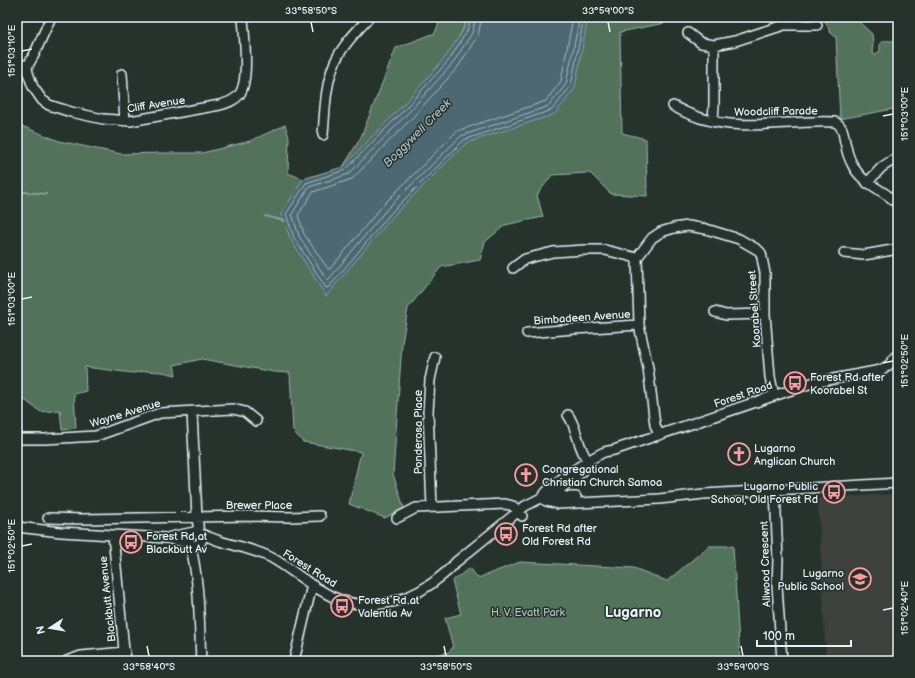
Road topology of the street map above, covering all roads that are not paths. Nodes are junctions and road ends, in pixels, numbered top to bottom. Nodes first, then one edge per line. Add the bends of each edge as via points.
1 (50, 17) edge
2 (243, 17) edge
3 (367, 17) edge
4 (817, 25) dead end
5 (688, 33) dead end
6 (714, 45) junction
7 (17, 62) edge
8 (27, 67) junction
9 (122, 74) dead end
10 (673, 106) dead end
11 (125, 121) junction
12 (713, 121) junction
13 (323, 135) dead end
14 (898, 157) edge
15 (868, 183) junction
16 (898, 204) edge
17 (898, 249) edge
18 (844, 253) dead end
19 (637, 258) junction
20 (513, 268) dead end
21 (715, 312) dead end
22 (765, 314) junction
23 (639, 326) junction
24 (526, 333) dead end
25 (898, 354) edge
26 (435, 357) dead end
27 (894, 366) edge
28 (774, 396) junction
29 (192, 412) junction
30 (568, 415) dead end
31 (256, 421) dead end
32 (659, 435) junction
33 (17, 439) edge
34 (614, 450) junction
35 (588, 461) junction
36 (898, 483) edge
37 (564, 486) junction
38 (775, 490) junction
39 (704, 494) junction
40 (549, 497) junction
41 (571, 497) junction
42 (532, 502) junction
43 (505, 504) junction
44 (432, 507) junction
45 (520, 514) junction
46 (320, 516) dead end
47 (197, 517) junction
48 (48, 518) dead end
49 (397, 518) dead end
50 (17, 527) edge
51 (113, 535) junction
52 (195, 539) junction
53 (312, 585) junction
54 (125, 656) edge
55 (67, 661) edge
56 (201, 661) edge
57 (294, 661) edge
58 (782, 661) edge

1 - 8 street
2 - 11 street, Cliff Avenue via 246,78 240,94 232,101 220,105
3 - 13 street via 335,61 329,77
4 - 6 street via 784,25 736,41
5 - 6 street via 701,43
6 - 12 street
7 - 8 street
8 - 11 street, Cliff Avenue via 37,94 49,105 90,116
9 - 11 street
10 - 12 street, Woodcliff Parade via 690,115
12 - 15 street, Woodcliff Parade via 744,125 835,122 843,130 852,165
14 - 15 street via 882,167
15 - 16 street
17 - 18 street via 864,255
19 - 20 street via 605,250 553,252 525,259
19 - 22 street, Koorabel Street via 652,238 661,232 681,227 706,229 746,242 760,253 765,273
19 - 23 street
21 - 22 street via 726,315
22 - 28 street, Koorabel Street
23 - 24 street, Bimbadeen Avenue
23 - 32 street via 648,368 655,425
25 - 27 street, Forest Road
26 - 44 street, Ponderosa Place via 430,380 428,412
27 - 28 street, Forest Road via 817,382
28 - 32 street, Forest Road
29 - 31 street, Wayne Avenue via 233,409 245,412
29 - 33 street, Wayne Avenue via 160,414 96,436
29 - 47 street
30 - 35 street via 576,430 581,450
32 - 34 street, Forest Road
34 - 35 street, Forest Road via 603,452
34 - 37 street, Forest Road
35 - 40 street, Forest Road via 563,478
36 - 38 street
37 - 40 street, Forest Road
37 - 41 street
38 - 39 street
38 - 58 street, Allwood Crescent
39 - 40 street via 556,504
39 - 41 street via 659,493
40 - 41 street
40 - 42 street, Forest Road
40 - 45 street, Forest Road
42 - 43 street via 518,501
42 - 45 street, Forest Road
43 - 44 street
43 - 45 street via 511,505
44 - 49 street via 416,508
45 - 53 street, Forest Road via 459,566 412,596 397,602 380,605 347,602
46 - 47 street, Brewer Place
47 - 48 street
47 - 52 street
50 - 51 street
51 - 52 street
51 - 54 street, Blackbutt Avenue
52 - 53 street, Forest Road via 222,542 251,550 286,567
52 - 56 street
53 - 57 street
54 - 55 street via 81,656

